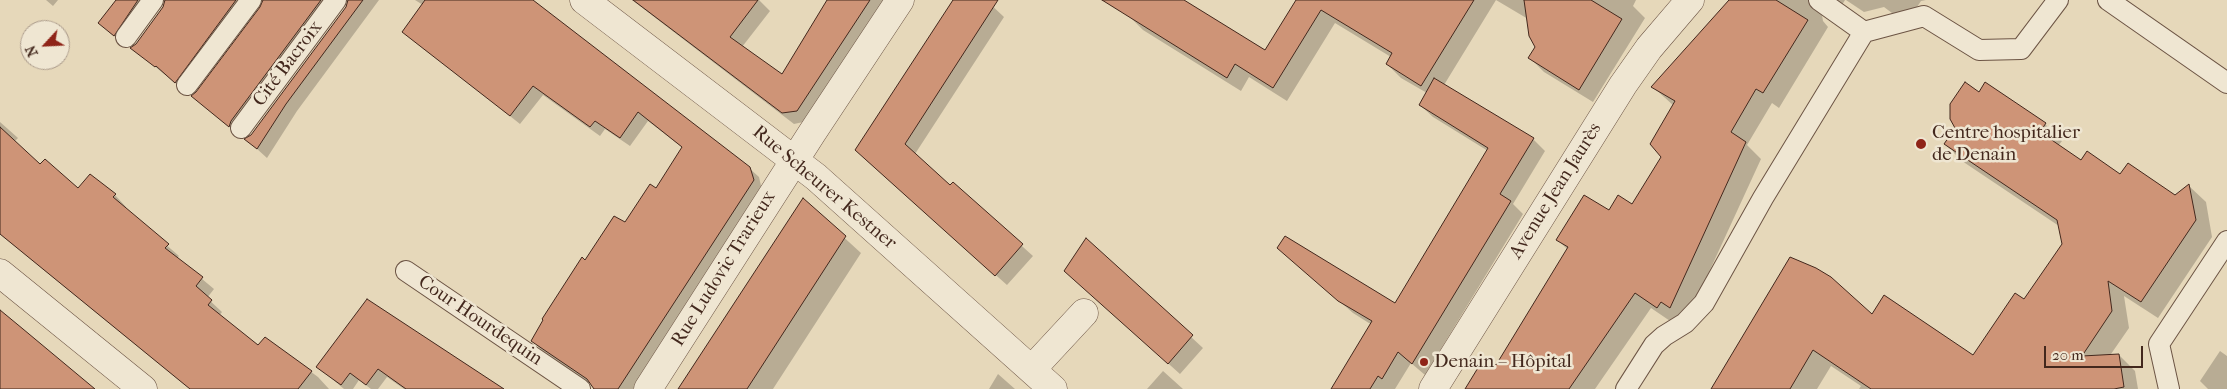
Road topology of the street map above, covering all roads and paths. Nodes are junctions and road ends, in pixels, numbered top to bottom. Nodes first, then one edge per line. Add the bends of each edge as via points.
1 (153, 0) edge
2 (250, 0) edge
3 (336, 0) edge
4 (584, 0) edge
5 (900, 0) edge
6 (1690, 0) edge
7 (1819, 0) edge
8 (2058, 0) edge
9 (2108, 0) edge
10 (1864, 32) junction
11 (126, 37) dead end
12 (2227, 83) edge
13 (187, 85) dead end
14 (241, 128) dead end
15 (794, 160) junction
16 (2227, 241) edge
17 (406, 271) dead end
18 (0, 273) edge
19 (1084, 313) dead end
20 (1032, 369) junction
21 (143, 389) edge
22 (580, 389) edge
23 (648, 389) edge
24 (1053, 389) edge
25 (1433, 389) edge
26 (1626, 389) edge
27 (2169, 389) edge

1 - 11 lane
2 - 13 lane
3 - 14 lane, Cité Bacroix
4 - 15 street, Rue Scheurer Kestner
5 - 15 street, Rue Ludovic Trarieux
6 - 25 street, Avenue Jean Jaurès via 1623,85
7 - 10 lane
8 - 10 lane via 2021,49 1979,50 1924,16
9 - 12 lane
10 - 26 lane via 1763,198 1704,303 1685,323 1654,345
15 - 20 street, Rue Scheurer Kestner
15 - 23 street, Rue Ludovic Trarieux
16 - 27 lane via 2160,344
17 - 22 lane, Cour Hourdequin
18 - 21 street
19 - 20 street
20 - 24 street, Rue Scheurer Kestner

